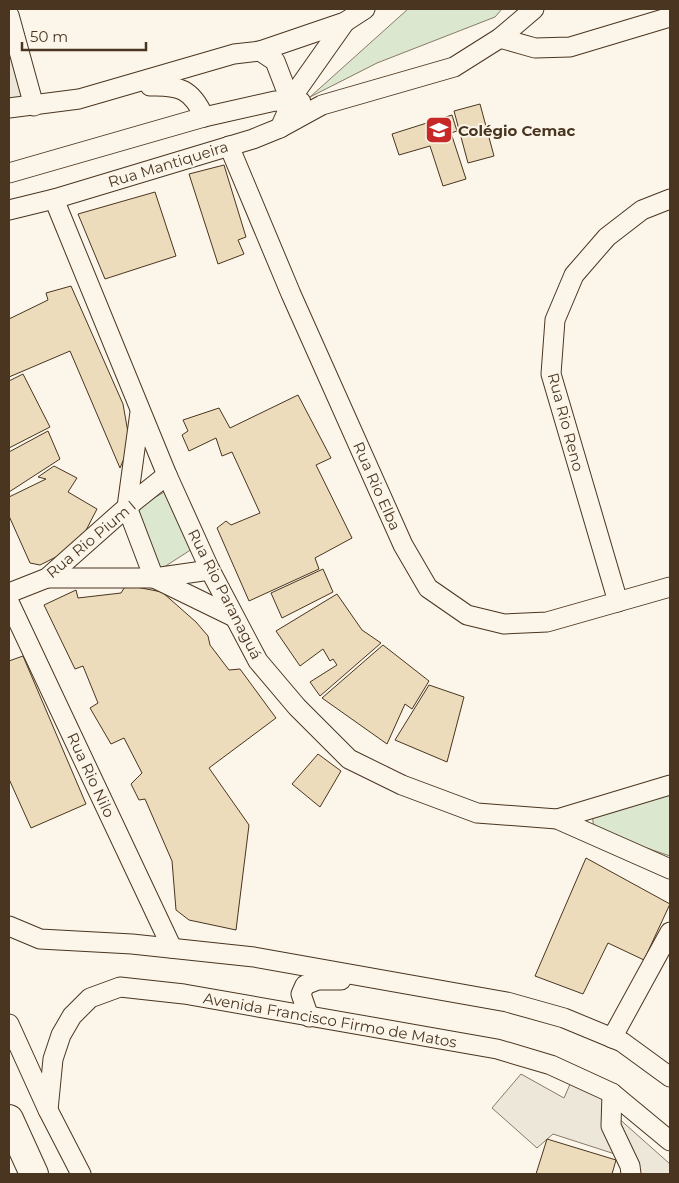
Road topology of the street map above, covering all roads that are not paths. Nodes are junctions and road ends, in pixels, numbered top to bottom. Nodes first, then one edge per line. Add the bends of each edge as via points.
1 (365, 9) edge
2 (534, 9) edge
3 (9, 15) edge
4 (670, 17) edge
5 (345, 22) junction
6 (500, 38) junction
7 (260, 51) junction
8 (124, 88) junction
9 (290, 100) junction
10 (322, 105) junction
11 (34, 106) junction
12 (9, 108) edge
13 (204, 117) junction
14 (280, 128) junction
15 (229, 146) junction
16 (9, 173) edge
17 (54, 199) junction
18 (670, 199) edge
19 (9, 210) edge
20 (140, 410) junction
21 (167, 476) junction
22 (127, 507) junction
23 (210, 570) junction
24 (46, 578) junction
25 (154, 578) junction
26 (670, 586) edge
27 (9, 593) edge
28 (9, 602) edge
29 (618, 602) junction
30 (234, 617) junction
31 (670, 784) edge
32 (557, 819) junction
33 (670, 869) edge
34 (9, 926) edge
35 (670, 932) edge
36 (172, 948) junction
37 (377, 980) junction
38 (310, 1017) junction
39 (9, 1024) edge
40 (612, 1038) junction
41 (670, 1077) edge
42 (612, 1093) junction
43 (48, 1110) junction
44 (9, 1119) edge
45 (670, 1142) edge
46 (635, 1172) edge
47 (34, 1174) edge
48 (81, 1174) edge

1 - 5 street
2 - 6 street, Rua Mantiqueira
3 - 11 street
4 - 6 street via 570,47 535,48
5 - 7 street
5 - 9 street
6 - 10 street, Rua Mantiqueira via 454,67
7 - 8 street via 234,54
7 - 9 street via 275,61
8 - 11 street
8 - 13 street via 170,85 191,96
9 - 10 street, Rua Mantiqueira
9 - 13 street, Rua Mantiqueira
9 - 14 street
10 - 14 street, Rua Mantiqueira
11 - 12 street
13 - 16 street, Rua Mantiqueira
14 - 15 street, Rua Mantiqueira
15 - 17 street, Rua Mantiqueira
15 - 29 street, Rua Rio Elba via 403,545 428,588 467,615 504,624 548,622
17 - 19 street, Rua Mantiqueira
17 - 20 street, Rua Rio Paranaguá
18 - 29 street, Rua Rio Reno via 642,210 608,237 574,275 555,320 551,374
20 - 21 street, Rua Rio Paranaguá
20 - 22 street
21 - 22 street, Rua Rio Pium I
21 - 23 street, Rua Rio Paranaguá
22 - 24 street, Rua Rio Pium I
22 - 25 street
23 - 25 street
23 - 30 street, Rua Rio Paranaguá
24 - 25 street
24 - 27 street, Rua Rio Pium I
25 - 30 street
26 - 29 street, Rua Rio Elba
28 - 36 street, Rua Rio Nilo
30 - 32 street, Rua Rio Paranaguá via 258,661 297,707 349,759 402,785 477,812
31 - 32 street
32 - 33 street, Rua Rio Paranaguá
34 - 36 street via 40,938
35 - 40 street
36 - 37 street via 254,957
37 - 38 street via 318,980 305,985 301,994
37 - 40 street via 507,1002 564,1018
38 - 42 street, Avenida Francisco Firmo de Matos via 497,1049 551,1065
38 - 43 street, Avenida Francisco Firmo de Matos via 184,994 120,987 90,998 72,1016 52,1059
39 - 43 street
40 - 41 street
42 - 45 street, Avenida Francisco Firmo de Matos
42 - 46 street via 611,1126
43 - 48 street
44 - 47 highway

